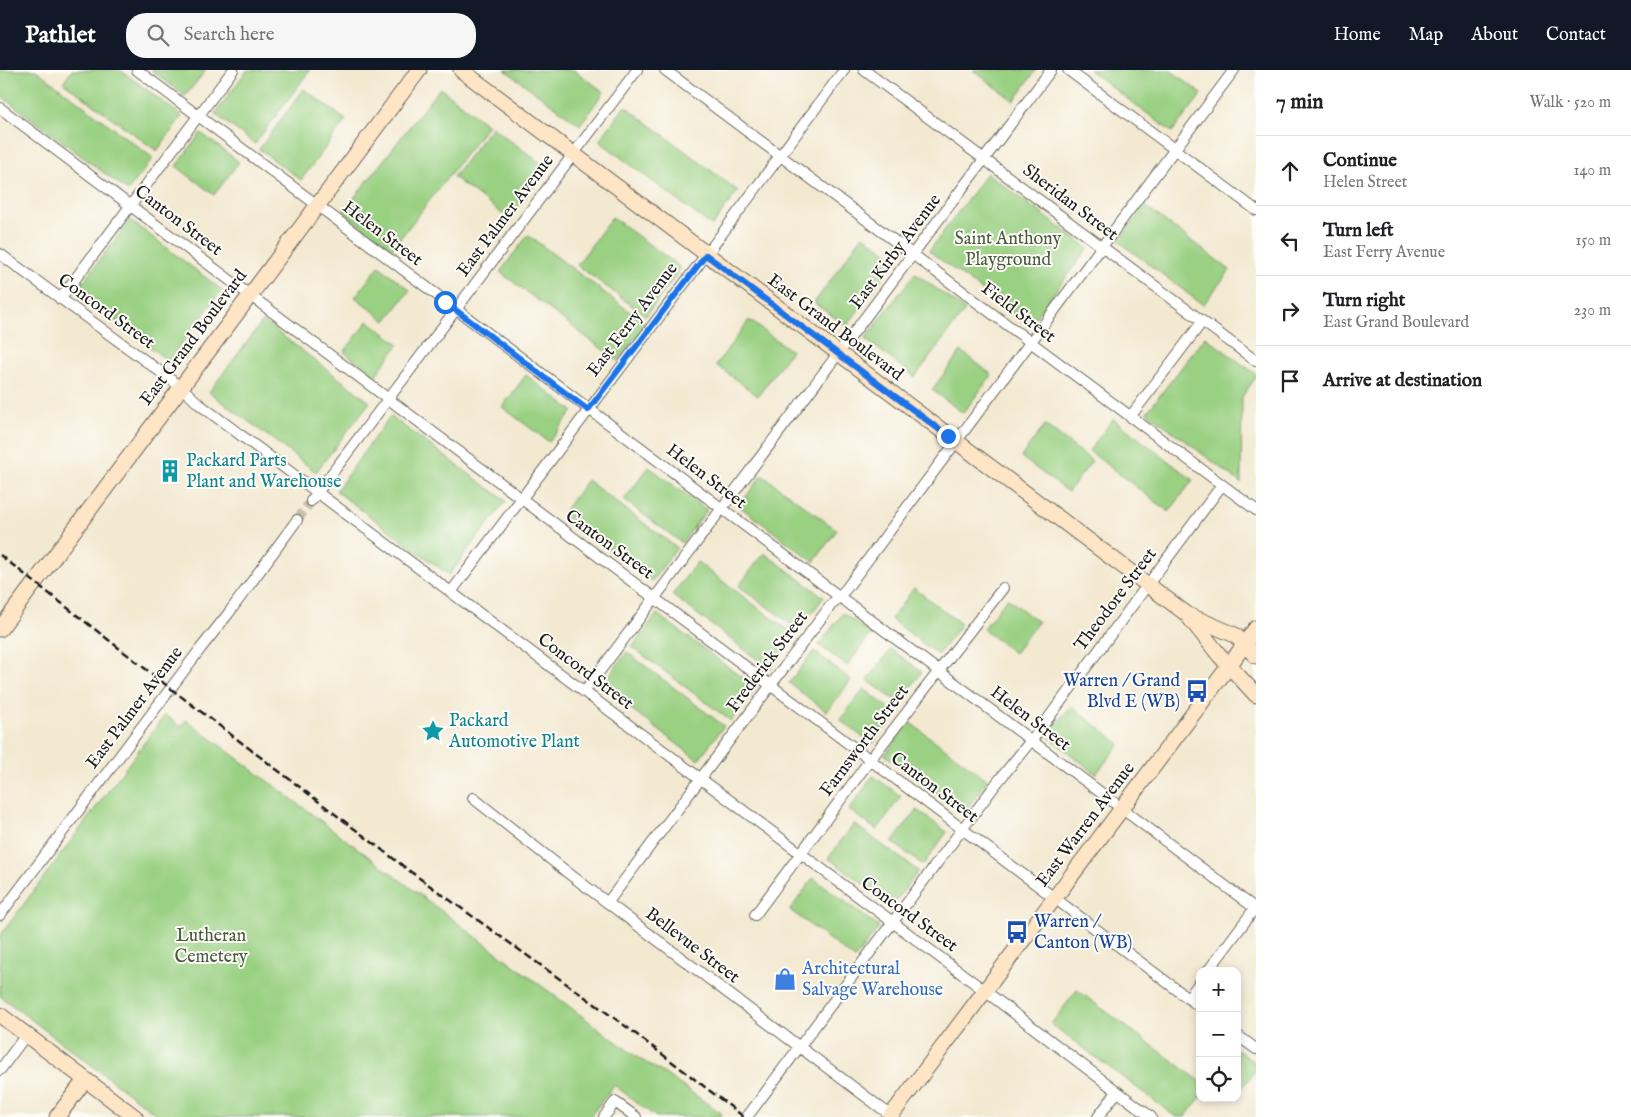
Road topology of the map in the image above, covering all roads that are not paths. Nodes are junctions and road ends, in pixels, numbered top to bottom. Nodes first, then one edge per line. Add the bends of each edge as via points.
1 (137, 70) edge
2 (233, 70) edge
3 (419, 70) edge
4 (461, 70) edge
5 (637, 70) edge
6 (664, 70) edge
7 (844, 70) edge
8 (864, 70) edge
9 (1051, 70) edge
10 (1068, 70) edge
11 (1234, 70) edge
12 (0, 108) edge
13 (198, 116) junction
14 (1174, 149) junction
15 (573, 155) junction
16 (780, 156) junction
17 (985, 160) junction
18 (130, 206) junction
19 (317, 206) junction
20 (1256, 210) edge
21 (1102, 247) junction
22 (0, 254) edge
23 (706, 255) junction
24 (913, 256) junction
25 (250, 296) junction
26 (60, 299) junction
27 (455, 310) junction
28 (1202, 322) junction
29 (1030, 343) junction
30 (839, 354) junction
31 (1256, 362) edge
32 (181, 387) junction
33 (388, 399) junction
34 (588, 410) junction
35 (1130, 418) junction
36 (956, 442) junction
37 (1222, 486) junction
38 (318, 492) junction
39 (520, 500) junction
40 (311, 501) tunnel mouth
41 (721, 509) junction
42 (1256, 510) edge
43 (297, 520) tunnel mouth
44 (1147, 585) junction
45 (1003, 588) dead end
46 (451, 592) junction
47 (839, 596) junction
48 (655, 599) junction
49 (1188, 615) junction
50 (1256, 628) edge
51 (0, 629) edge
52 (1244, 644) junction
53 (1256, 656) edge
54 (1230, 666) junction
55 (939, 672) junction
56 (1256, 674) edge
57 (770, 686) junction
58 (584, 692) junction
59 (1254, 693) edge
60 (1030, 740) junction
61 (870, 760) junction
62 (700, 779) junction
63 (473, 798) dead end
64 (1122, 808) junction
65 (962, 830) junction
66 (800, 854) junction
67 (1054, 898) junction
68 (608, 902) junction
69 (1256, 909) edge
70 (0, 914) edge
71 (754, 915) dead end
72 (892, 923) junction
73 (1211, 967) edge
74 (1196, 987) edge
75 (985, 990) junction
76 (1188, 998) junction
77 (1196, 1004) edge
78 (0, 1015) edge
79 (26, 1035) junction
80 (1241, 1038) edge
81 (799, 1046) junction
82 (1256, 1049) edge
83 (0, 1070) edge
84 (85, 1080) junction
85 (1118, 1092) junction
86 (57, 1117) edge
87 (134, 1117) edge
88 (604, 1117) edge
89 (636, 1117) edge
90 (747, 1117) edge
91 (892, 1117) edge
92 (1098, 1117) edge
93 (1151, 1117) edge

1 - 13 street, Helen Street
2 - 13 street
3 - 19 main road, East Grand Boulevard
4 - 15 main road, East Grand Boulevard
5 - 15 street, East Palmer Avenue
6 - 16 street, Field Street
7 - 16 street, East Ferry Avenue
8 - 17 street, Sheridan Street
9 - 17 street, East Kirby Avenue
10 - 14 street
11 - 14 street
12 - 18 street, Canton Street
13 - 18 street
13 - 19 street, Helen Street
14 - 20 street
14 - 21 street
15 - 23 main road, East Grand Boulevard
15 - 27 street, East Palmer Avenue
16 - 23 street, East Ferry Avenue
16 - 24 street, Field Street
17 - 21 street, Sheridan Street
17 - 24 street, East Kirby Avenue
18 - 25 street, Canton Street
18 - 26 street
19 - 25 main road, East Grand Boulevard
19 - 27 street, Helen Street
21 - 28 street, Sheridan Street
21 - 29 street, Frederick Street
22 - 26 street, Concord Street
23 - 30 main road, East Grand Boulevard
23 - 34 street, East Ferry Avenue
24 - 29 street, Field Street
24 - 30 street, East Kirby Avenue
25 - 32 main road, East Grand Boulevard
25 - 33 street, Canton Street
26 - 32 street, Concord Street
27 - 33 street, East Palmer Avenue
27 - 34 street, Helen Street
28 - 31 street, Sheridan Street
28 - 35 street
29 - 35 street, Field Street
29 - 36 street, Frederick Street
30 - 36 main road, East Grand Boulevard
30 - 41 street, East Kirby Avenue
32 - 38 street, Concord Street via 199,404
32 - 51 main road, East Grand Boulevard
33 - 38 street, East Palmer Avenue
33 - 39 street, Canton Street
34 - 39 street, East Ferry Avenue
34 - 41 street, Helen Street
35 - 37 street, Field Street
36 - 44 main road, East Grand Boulevard
36 - 47 street, Frederick Street
37 - 42 street, Field Street
37 - 44 street, Theodore Street
38 - 40 street, East Palmer Avenue
38 - 46 street, Concord Street
39 - 46 street, East Ferry Avenue
39 - 48 street, Canton Street
41 - 47 street, Helen Street
41 - 48 street, East Kirby Avenue
43 - 70 street, East Palmer Avenue
44 - 49 main road, East Grand Boulevard
44 - 60 street, Theodore Street
45 - 55 street, Farnsworth Street
46 - 58 street, Concord Street
47 - 55 street, Helen Street
47 - 57 street, Frederick Street
48 - 57 street, Canton Street
48 - 58 street, East Kirby Avenue
49 - 52 main road, East Grand Boulevard via 1235,635
49 - 54 main road, East Grand Boulevard
50 - 52 main road, East Warren Avenue
52 - 53 main road, East Grand Boulevard
52 - 54 main road, East Warren Avenue
54 - 59 main road, East Grand Boulevard
54 - 64 main road, East Warren Avenue
55 - 60 street, Helen Street
55 - 61 street, Farnsworth Street
56 - 59 main road via 1252,681
57 - 61 street, Canton Street
57 - 62 street, Frederick Street
58 - 62 street, Concord Street
60 - 64 street, Helen Street
60 - 65 street, Theodore Street
61 - 65 street, Canton Street
61 - 66 street, Farnsworth Street
62 - 66 street, Concord Street
62 - 68 street, Frederick Street
63 - 68 street, Bellevue Street
64 - 67 main road, East Warren Avenue
64 - 69 street, Helen Street
65 - 67 street, Canton Street
65 - 72 street, Theodore Street
66 - 71 street, Farnsworth Street
66 - 72 street, Concord Street
67 - 75 main road, East Warren Avenue
67 - 76 street, Canton Street
68 - 81 street, Bellevue Street
69 - 73 street
72 - 75 street, Concord Street
72 - 81 street, Theodore Street
74 - 76 street
75 - 85 street, Concord Street
75 - 91 main road, East Warren Avenue
76 - 77 street, Canton Street
78 - 79 main road
79 - 83 street
79 - 84 main road
80 - 82 street
81 - 90 street, Theodore Street
81 - 91 street, Bellevue Street
84 - 86 main road
84 - 87 main road
85 - 92 street
85 - 93 street, Concord Street
88 - 89 street via 616,1102

